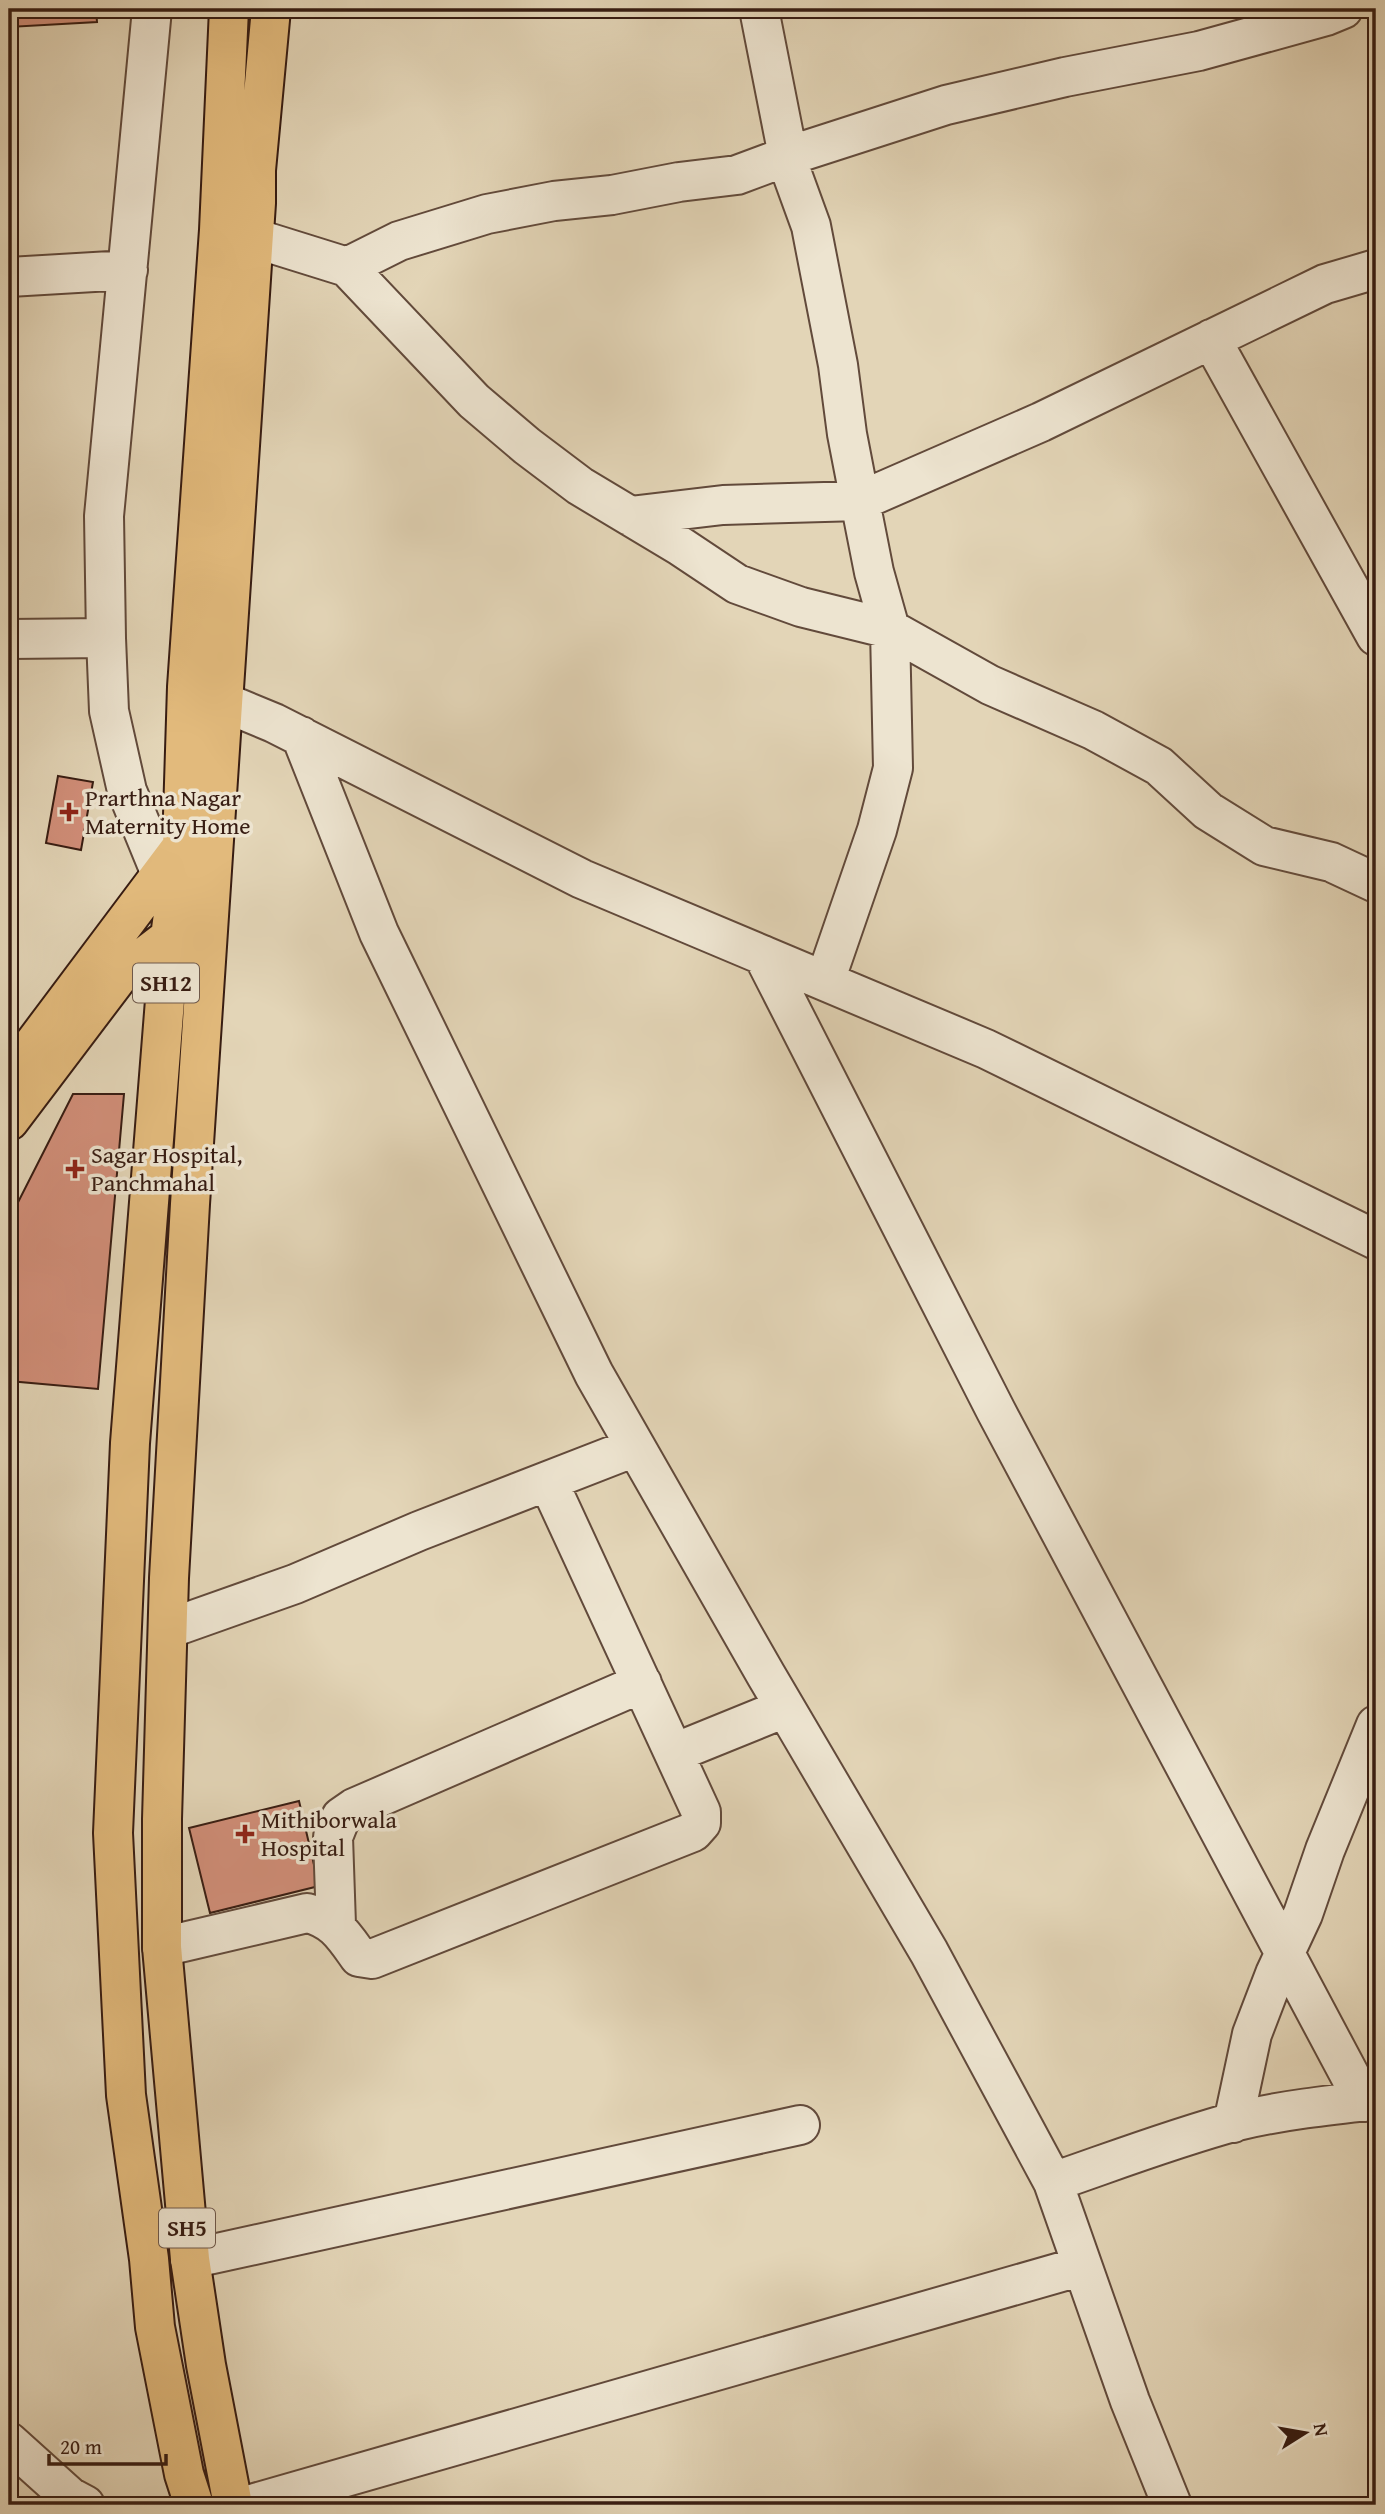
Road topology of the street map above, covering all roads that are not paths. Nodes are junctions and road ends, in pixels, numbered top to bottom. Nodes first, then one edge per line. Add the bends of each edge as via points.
1 (152, 9) edge
2 (229, 9) edge
3 (271, 9) edge
4 (759, 9) edge
5 (1343, 9) edge
6 (788, 156) junction
7 (254, 238) junction
8 (347, 267) junction
9 (128, 270) junction
10 (1376, 270) edge
11 (9, 277) edge
12 (1211, 340) junction
13 (860, 501) junction
14 (630, 516) junction
15 (890, 629) junction
16 (1376, 636) edge
17 (106, 638) junction
18 (9, 639) edge
19 (187, 687) junction
20 (223, 701) junction
21 (300, 737) junction
22 (215, 822) junction
23 (172, 860) junction
24 (1376, 883) edge
25 (209, 916) junction
26 (170, 937) junction
27 (763, 955) junction
28 (825, 981) junction
29 (9, 1077) edge
30 (9, 1121) edge
31 (1376, 1240) edge
32 (635, 1447) junction
33 (548, 1481) junction
34 (168, 1629) junction
35 (642, 1682) junction
36 (785, 1708) junction
37 (1376, 1725) edge
38 (674, 1753) junction
39 (336, 1925) junction
40 (163, 1947) junction
41 (1284, 1955) junction
42 (1370, 2101) edge
43 (1233, 2123) junction
44 (800, 2125) dead end
45 (1053, 2182) junction
46 (190, 2259) junction
47 (1082, 2266) junction
48 (9, 2442) edge
49 (85, 2505) edge
50 (194, 2505) edge
51 (233, 2505) edge
52 (248, 2505) edge
53 (1172, 2505) edge

1 - 9 street
2 - 19 main road, SH12 via 219,230
3 - 7 main road, SH5
4 - 6 street
5 - 6 street via 1199,51 946,105
6 - 8 street via 737,176 487,214 398,241
6 - 13 street via 811,226
7 - 8 street
7 - 20 main road, SH5
8 - 14 street via 474,401 579,486
9 - 11 street
9 - 17 street via 104,516
10 - 12 street via 1325,284
12 - 13 street via 1041,422
12 - 16 street
13 - 14 street via 723,505
13 - 15 street
14 - 15 street via 737,584 801,607
15 - 24 street via 990,685 1093,730 1159,766 1208,811 1264,846 1331,862
15 - 28 street via 893,768 877,830
17 - 18 street
17 - 23 street via 109,710 127,791
19 - 20 street
19 - 23 main road, SH12
20 - 21 street
20 - 22 main road, SH5
21 - 27 street via 582,878
21 - 32 street via 379,933 588,1362
22 - 23 main road
22 - 25 main road, SH5
23 - 26 main road, SH12
23 - 29 main road
25 - 26 main road
25 - 34 main road, SH5
26 - 30 main road via 118,977
26 - 50 main road, SH12 via 130,1443 113,1833 126,2095 155,2327
27 - 28 street
27 - 41 street via 996,1411
28 - 31 street via 986,1049
32 - 33 street
32 - 36 street
33 - 34 street via 296,1584
33 - 35 street
34 - 40 main road, SH5
35 - 38 street
35 - 39 street via 341,1817 333,1837
36 - 38 street
36 - 45 street via 929,1952
37 - 41 street
38 - 39 street via 701,1812 701,1823 693,1832 372,1959 359,1957
39 - 40 street via 307,1913
40 - 46 main road, SH5
41 - 42 street
41 - 43 street via 1252,2034
42 - 43 street
43 - 45 street
44 - 46 street
45 - 47 street
46 - 51 main road, SH5
47 - 52 street
47 - 53 street
48 - 49 street

